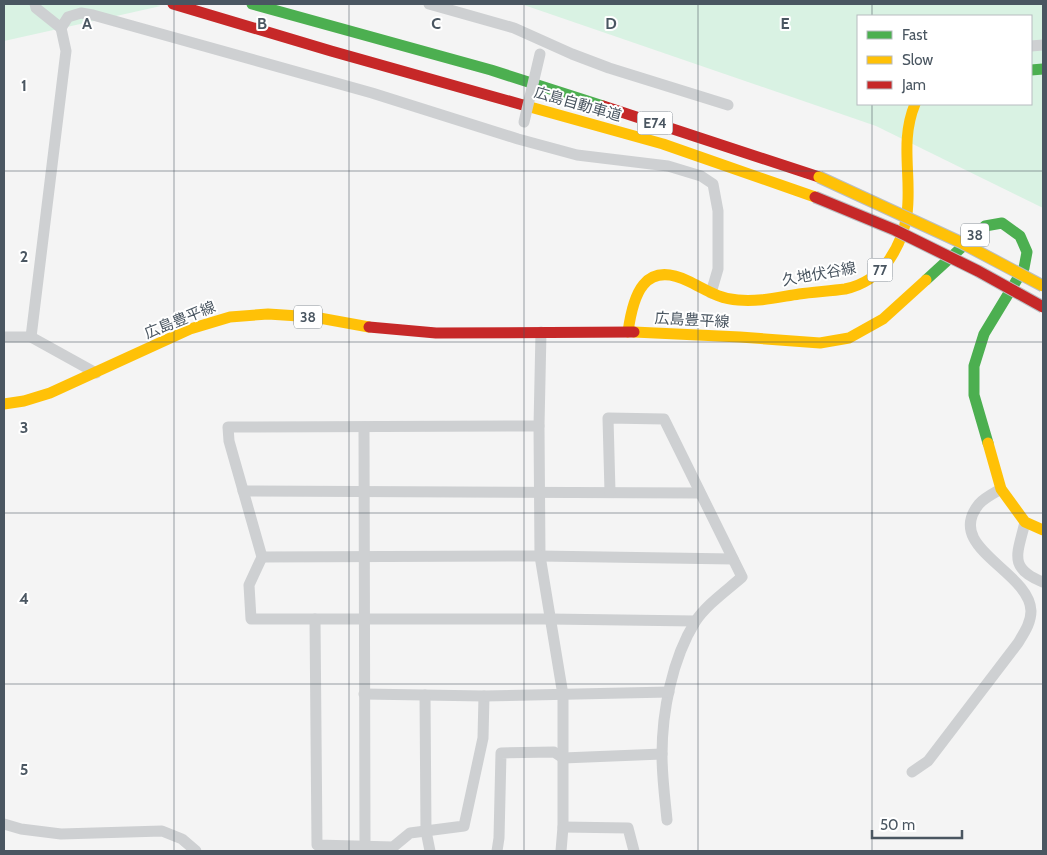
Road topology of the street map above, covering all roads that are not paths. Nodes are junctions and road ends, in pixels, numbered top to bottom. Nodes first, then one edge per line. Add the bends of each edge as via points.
1 (35, 4) edge
2 (172, 4) edge
3 (252, 4) edge
4 (429, 4) edge
5 (61, 28) junction
6 (544, 42) junction
7 (728, 105) dead end
8 (914, 105) edge
9 (518, 139) junction
10 (1043, 286) edge
11 (712, 293) junction
12 (1043, 307) edge
13 (541, 332) junction
14 (628, 332) junction
15 (4, 337) edge
16 (31, 337) junction
17 (96, 373) junction
18 (4, 404) edge
19 (539, 426) junction
20 (364, 427) junction
21 (1001, 489) junction
22 (243, 491) junction
23 (364, 491) junction
24 (540, 491) junction
25 (610, 492) junction
26 (700, 493) junction
27 (1025, 522) junction
28 (1043, 530) edge
29 (540, 556) junction
30 (262, 557) junction
31 (364, 557) junction
32 (734, 559) junction
33 (1043, 582) edge
34 (316, 619) junction
35 (364, 619) junction
36 (550, 619) junction
37 (695, 621) junction
38 (669, 692) junction
39 (364, 694) junction
40 (425, 695) junction
41 (563, 695) junction
42 (484, 696) junction
43 (662, 754) junction
44 (563, 758) junction
45 (912, 772) dead end
46 (667, 820) dead end
47 (4, 824) edge
48 (563, 827) junction
49 (426, 831) junction
50 (364, 850) edge
51 (196, 851) edge
52 (430, 851) edge
53 (497, 851) edge
54 (561, 851) edge
55 (634, 851) edge

1 - 5 street
2 - 12 main road, 広島自動車道 / E74, bridge via 663,144 815,197 895,230
3 - 10 main road, 広島自動車道 / E74, bridge via 491,70 819,177 901,213
4 - 6 street via 514,28
5 - 9 street via 68,17 80,13 93,15 372,93
5 - 16 street via 66,51
6 - 7 street via 609,68
6 - 9 street, bridge
8 - 11 main road, 久地伏谷線 / 77 via 907,131 908,221 897,249 872,279 848,288 745,300 728,299
9 - 11 street via 577,155 668,166 701,176 714,184 718,211 718,268
11 - 14 main road, 久地伏谷線 / 77 via 672,275 651,277 636,294
13 - 14 main road, 広島豊平線 / 38
13 - 17 main road, 広島豊平線 / 38 via 436,333 366,327 305,316 230,317 190,330
13 - 19 street
14 - 21 main road, 広島豊平線 / 38 via 820,343 849,338 883,319 985,226 1002,224 1020,236 1027,252 1024,268 984,334 974,366 974,395
15 - 16 street
16 - 17 street
17 - 18 main road, 広島豊平線 / 38 via 41,396
19 - 20 street
19 - 24 street
20 - 22 street via 228,427
20 - 23 street
21 - 27 main road, 広島豊平線 / 38
21 - 45 street via 979,504 970,521 973,538 1028,597 1031,611 1028,627 928,761
22 - 23 street
22 - 30 street
23 - 24 street
23 - 31 street
24 - 25 street
24 - 29 street
25 - 26 street
25 - 26 street via 608,418 664,419
26 - 32 street
27 - 28 main road
27 - 33 street via 1017,559 1023,572
29 - 31 street
29 - 32 street
29 - 36 street
30 - 31 street
30 - 34 street via 249,585 251,619
31 - 35 street
32 - 37 street via 742,578
34 - 35 street
34 - 50 street via 317,845
35 - 36 street
35 - 39 street
36 - 37 street
36 - 41 street
37 - 38 street via 681,650
38 - 41 street
38 - 43 street
39 - 40 street
39 - 50 street
40 - 42 street
40 - 49 street
41 - 42 street
41 - 44 street
42 - 49 street via 483,738 464,826
43 - 44 street
43 - 46 street
44 - 48 street
44 - 53 street via 554,752 501,754
47 - 51 street via 61,834 162,831 182,839
48 - 54 street
48 - 55 street via 628,828
49 - 50 street via 410,832 393,847
49 - 52 street

